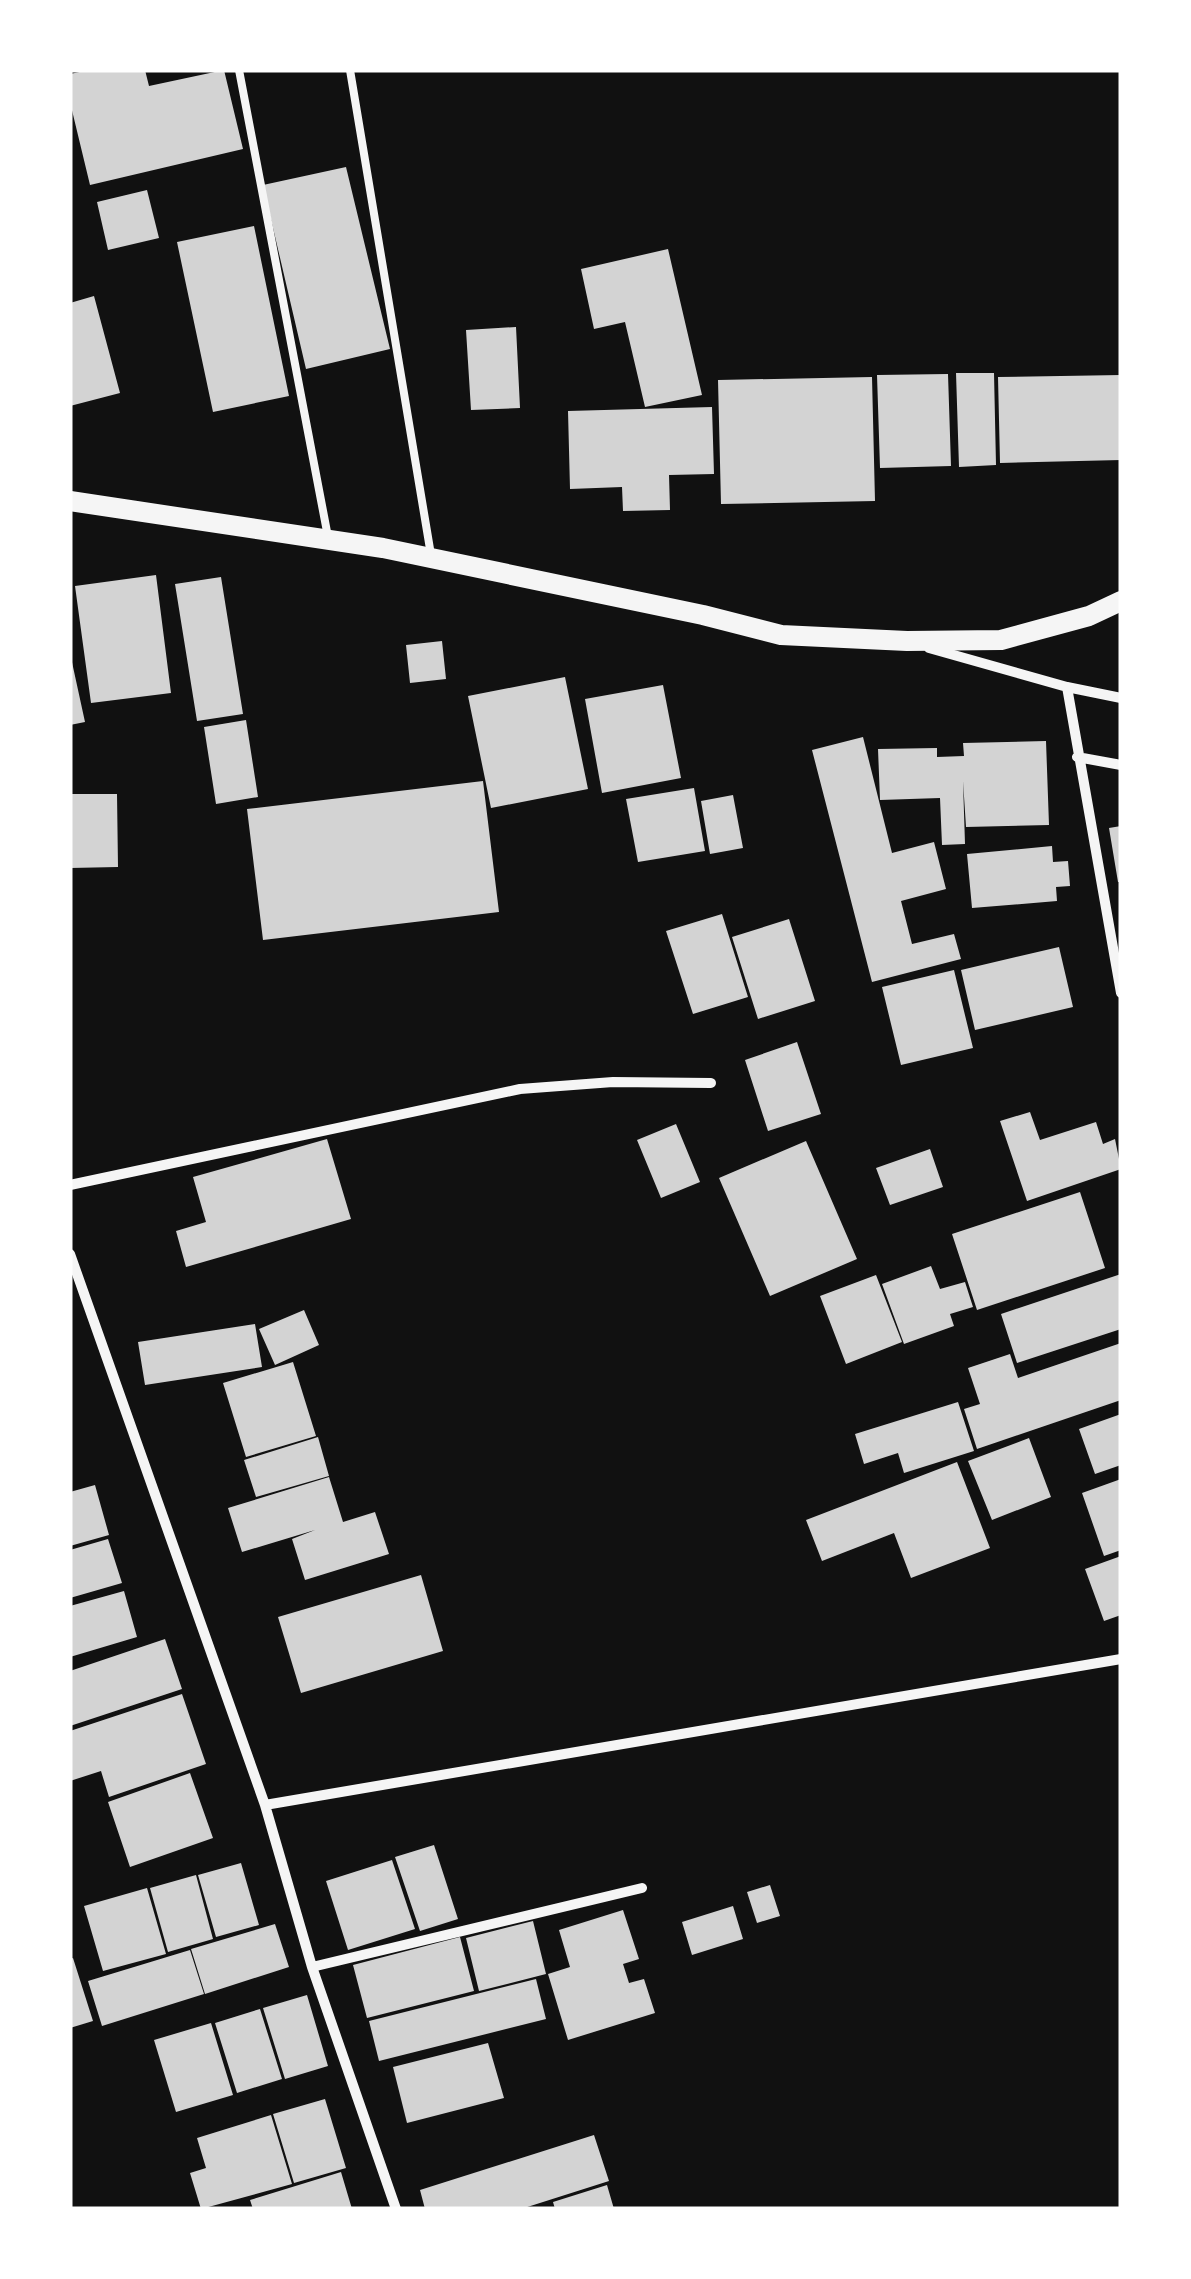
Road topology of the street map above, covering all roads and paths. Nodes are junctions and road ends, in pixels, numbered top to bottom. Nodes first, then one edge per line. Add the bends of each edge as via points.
1 (239, 70) edge
2 (350, 70) edge
3 (70, 500) edge
4 (328, 539) junction
5 (432, 559) junction
6 (1121, 601) edge
7 (907, 642) junction
8 (1067, 687) junction
9 (1121, 698) edge
10 (1077, 757) junction
11 (1121, 765) edge
12 (1121, 993) edge
13 (711, 1083) dead end
14 (70, 1185) edge
15 (70, 1254) edge
16 (1121, 1659) edge
17 (265, 1804) junction
18 (642, 1888) dead end
19 (312, 1967) junction
20 (396, 2209) edge

1 - 4 lane
2 - 5 lane
3 - 4 main road
4 - 5 main road
5 - 7 main road via 780,635
6 - 7 main road via 1001,640
7 - 8 street
8 - 9 street
8 - 10 street
10 - 11 street
10 - 12 street
13 - 14 street via 520,1089
15 - 17 street
16 - 17 street
17 - 19 street
18 - 19 street
19 - 20 street

